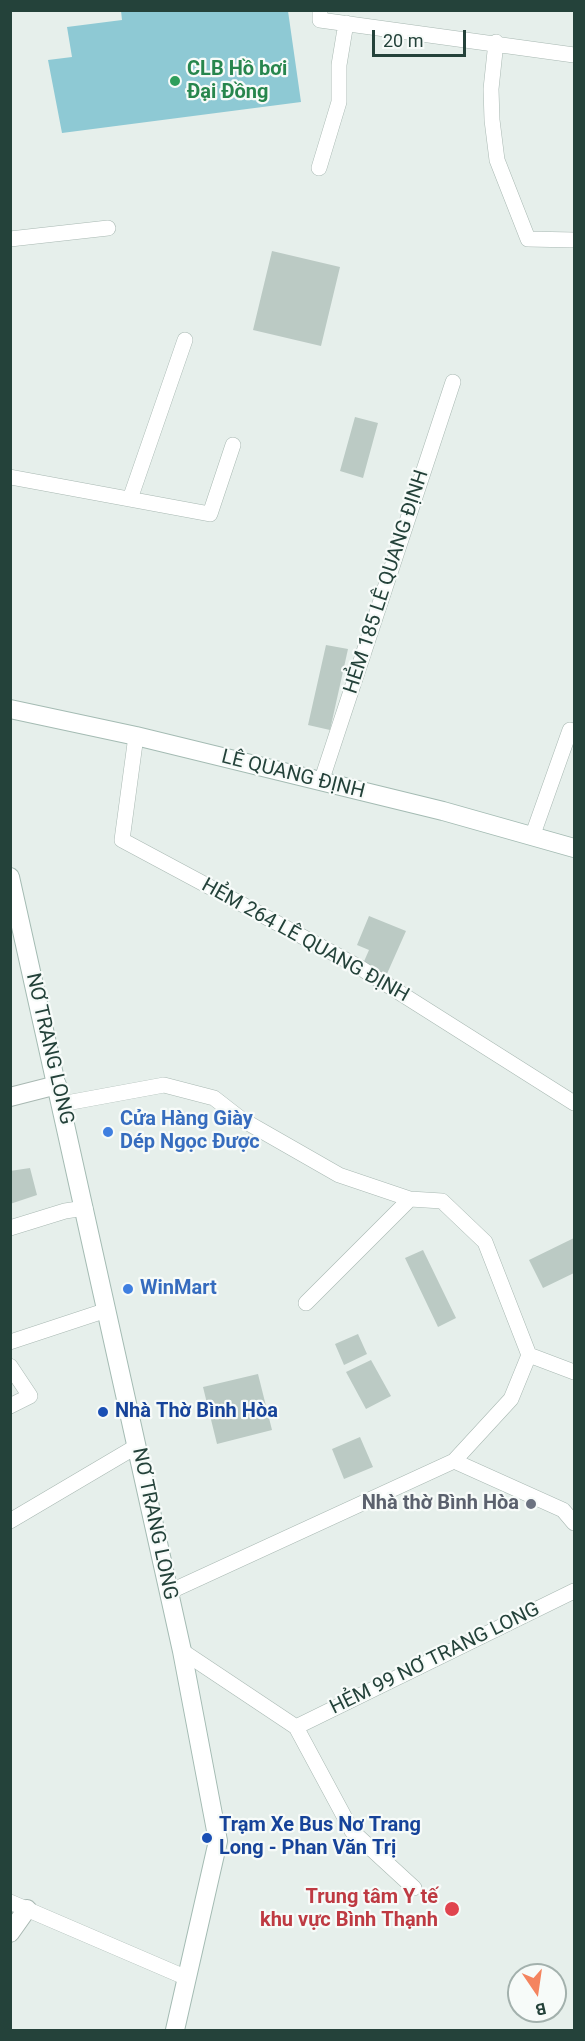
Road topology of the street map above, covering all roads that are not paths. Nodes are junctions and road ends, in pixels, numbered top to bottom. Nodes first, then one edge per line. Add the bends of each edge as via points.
1 (320, 10) edge
2 (346, 23) junction
3 (496, 42) junction
4 (574, 55) edge
5 (319, 168) dead end
6 (108, 228) dead end
7 (10, 239) edge
8 (574, 240) edge
9 (185, 340) dead end
10 (453, 382) dead end
11 (233, 445) dead end
12 (10, 477) edge
13 (130, 499) junction
14 (10, 709) edge
15 (570, 730) dead end
16 (136, 736) junction
17 (321, 782) junction
18 (532, 837) junction
19 (574, 848) edge
20 (10, 877) edge
21 (57, 1085) junction
22 (10, 1097) edge
23 (574, 1103) edge
24 (61, 1104) junction
25 (410, 1199) junction
26 (85, 1208) junction
27 (10, 1228) edge
28 (306, 1303) dead end
29 (107, 1310) junction
30 (10, 1342) edge
31 (529, 1355) junction
32 (10, 1366) edge
33 (574, 1371) edge
34 (10, 1406) edge
35 (137, 1446) junction
36 (454, 1461) junction
37 (10, 1521) edge
38 (574, 1523) edge
39 (574, 1591) edge
40 (169, 1592) junction
41 (182, 1651) junction
42 (296, 1727) junction
43 (414, 1888) dead end
44 (19, 1906) edge
45 (10, 1933) edge
46 (187, 1978) junction
47 (175, 2031) edge

1 - 2 lane via 320,20
2 - 3 lane
2 - 5 lane via 339,65 339,102
3 - 4 lane
3 - 8 lane via 491,89 497,160 528,239
6 - 7 lane
9 - 13 lane
10 - 17 lane, HẺM 185 LÊ QUANG ĐỊNH
11 - 13 lane via 210,514
12 - 13 lane
14 - 16 main road, LÊ QUANG ĐỊNH
15 - 18 lane
16 - 17 main road, LÊ QUANG ĐỊNH
16 - 23 lane, HẺM 264 LÊ QUANG ĐỊNH via 122,840 359,968
17 - 18 main road, LÊ QUANG ĐỊNH
18 - 19 main road, LÊ QUANG ĐỊNH
20 - 21 main road, NƠ TRANG LONG
21 - 22 main road
21 - 24 main road, NƠ TRANG LONG
24 - 25 lane via 164,1085 214,1098 240,1119 339,1175
24 - 26 main road, NƠ TRANG LONG
25 - 28 lane
25 - 31 lane via 442,1201 485,1242
26 - 27 lane
26 - 29 main road, NƠ TRANG LONG
29 - 30 lane
29 - 35 main road, NƠ TRANG LONG
31 - 33 lane
31 - 36 lane via 511,1399
32 - 34 lane via 30,1395
35 - 37 lane
35 - 40 main road, NƠ TRANG LONG
36 - 38 lane via 563,1510
36 - 40 lane
39 - 42 lane, HẺM 99 NƠ TRANG LONG
40 - 41 main road, NƠ TRANG LONG
41 - 42 lane
41 - 46 main road, NƠ TRANG LONG via 218,1841
42 - 43 lane via 352,1831
44 - 45 main road
44 - 46 lane
46 - 47 main road, NƠ TRANG LONG

